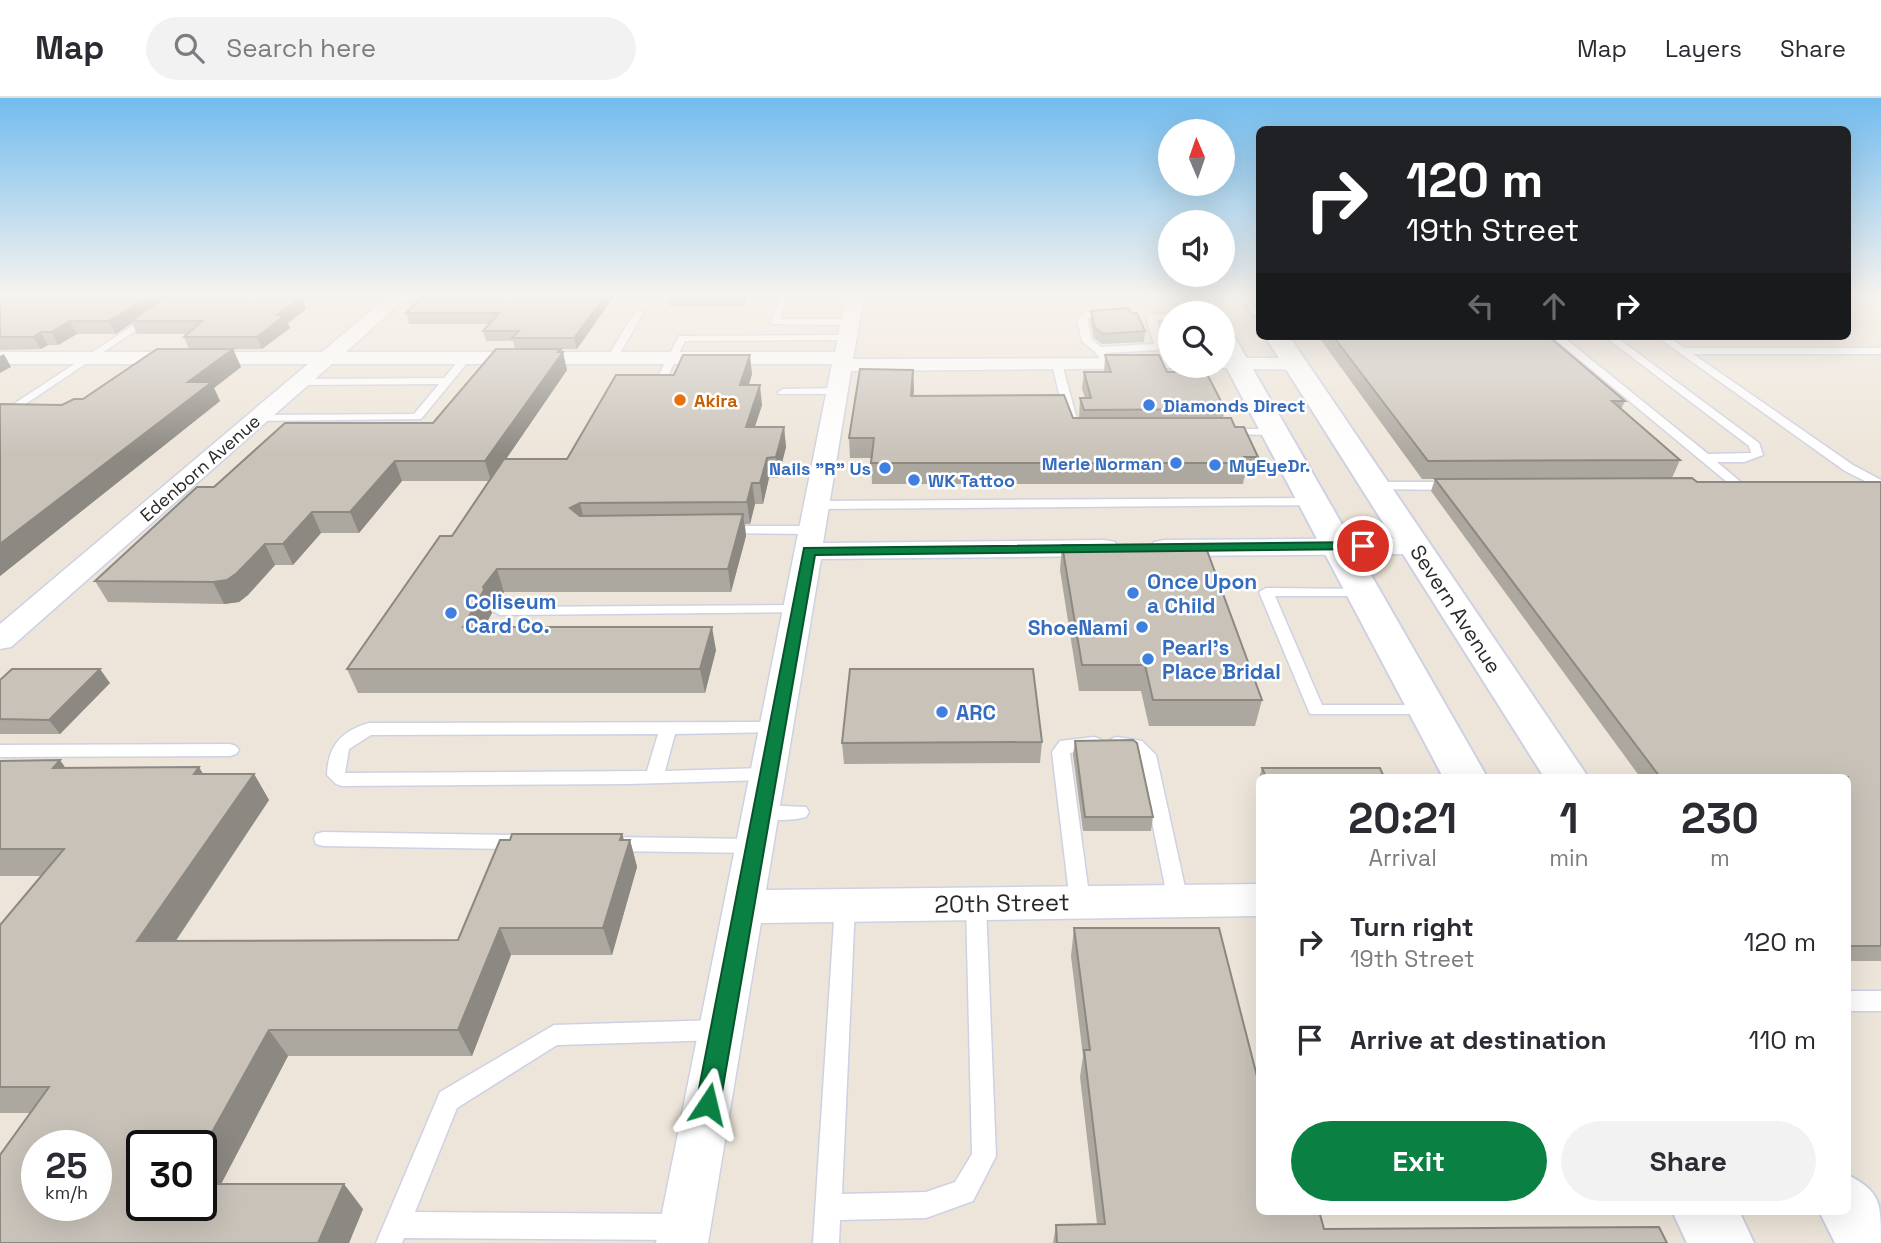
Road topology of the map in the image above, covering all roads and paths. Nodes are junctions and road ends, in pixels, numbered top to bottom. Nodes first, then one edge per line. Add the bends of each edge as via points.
1 (106, 348) edge
2 (338, 348) edge
3 (618, 348) edge
4 (800, 348) edge
5 (841, 348) edge
6 (845, 348) edge
7 (884, 348) edge
8 (1094, 348) edge
9 (1149, 348) edge
10 (1571, 348) edge
11 (1626, 348) edge
12 (1678, 348) edge
13 (1286, 350) edge
14 (1682, 351) junction
15 (1881, 351) edge
16 (1235, 354) edge
17 (328, 357) junction
18 (467, 357) junction
19 (1103, 357) junction
20 (0, 358) edge
21 (92, 358) junction
22 (156, 358) junction
23 (612, 358) junction
24 (671, 358) junction
25 (1158, 363) edge
26 (1057, 364) junction
27 (1235, 366) edge
28 (136, 372) edge
29 (447, 381) junction
30 (299, 382) junction
31 (658, 386) edge
32 (783, 392) dead end
33 (258, 418) junction
34 (0, 419) edge
35 (27, 419) edge
36 (1218, 432) edge
37 (1275, 432) junction
38 (1075, 433) edge
39 (1704, 458) junction
40 (1843, 483) edge
41 (1713, 484) edge
42 (1880, 484) edge
43 (1376, 486) junction
44 (1462, 489) edge
45 (1314, 502) junction
46 (813, 529) junction
47 (705, 530) edge
48 (1338, 546) junction
49 (1414, 546) junction
50 (1363, 592) junction
51 (798, 609) junction
52 (500, 611) dead end
53 (5, 630) edge
54 (1428, 710) junction
55 (777, 727) junction
56 (668, 728) junction
57 (230, 750) dead end
58 (0, 751) edge
59 (768, 774) junction
60 (1463, 774) edge
61 (1564, 774) edge
62 (654, 777) junction
63 (761, 812) junction
64 (800, 812) dead end
65 (323, 839) dead end
66 (541, 842) edge
67 (596, 844) edge
68 (755, 846) junction
69 (1256, 900) edge
70 (1178, 901) junction
71 (1080, 902) junction
72 (976, 904) junction
73 (845, 905) junction
74 (744, 907) junction
75 (1852, 997) edge
76 (1881, 1001) edge
77 (722, 1030) junction
78 (828, 1207) junction
79 (1851, 1211) edge
80 (1706, 1215) edge
81 (392, 1234) edge
82 (684, 1235) edge
83 (826, 1243) edge
84 (1722, 1243) edge
85 (1872, 1243) edge

1 - 21 lane
2 - 17 street, Edenborn Avenue
3 - 23 lane
4 - 24 street
5 - 32 lane
6 - 46 street
7 - 26 street
8 - 19 lane
9 - 19 lane
10 - 39 lane
11 - 39 lane via 1755,445 1757,455
12 - 14 lane
13 - 16 street
13 - 43 street, Severn Avenue
14 - 15 lane
14 - 42 lane via 1849,468
17 - 18 street
17 - 22 street
17 - 30 street, Edenborn Avenue
18 - 23 street
18 - 29 lane
19 - 25 street
19 - 26 street
20 - 21 street
21 - 22 street
21 - 34 lane
22 - 28 lane
23 - 24 street
24 - 31 lane
26 - 38 lane
27 - 37 street
29 - 30 lane
29 - 33 lane via 417,417
30 - 33 street, Edenborn Avenue
33 - 53 street, Edenborn Avenue
34 - 35 lane
36 - 37 lane
37 - 45 street
39 - 41 lane via 1745,485
40 - 42 lane
43 - 44 lane
43 - 49 street, Severn Avenue
45 - 46 lane
45 - 48 street
46 - 47 lane
46 - 48 street via 1132,548
46 - 51 street
48 - 49 street
48 - 50 street
49 - 61 street, Severn Avenue
50 - 54 street
50 - 54 lane via 1266,592 1316,710
51 - 52 lane
51 - 55 street
54 - 60 street
55 - 56 lane
55 - 59 street
56 - 62 lane
56 - 62 lane via 369,729 345,742 336,763 336,775 342,780
57 - 58 lane
59 - 62 lane
59 - 63 street
63 - 64 lane
63 - 68 street
65 - 66 lane
67 - 68 lane
68 - 74 street
69 - 70 street, 20th Street
70 - 71 street, 20th Street
70 - 71 lane via 1147,755 1136,745 1097,743 1066,745 1061,751
71 - 72 street, 20th Street
72 - 73 street, 20th Street
72 - 78 lane via 984,1156 964,1192 926,1205
73 - 74 street, 20th Street
73 - 78 lane
74 - 77 street
75 - 76 lane
77 - 81 lane via 554,1035 448,1100
77 - 82 street
78 - 83 lane
79 - 85 street
80 - 84 street
81 - 82 lane

